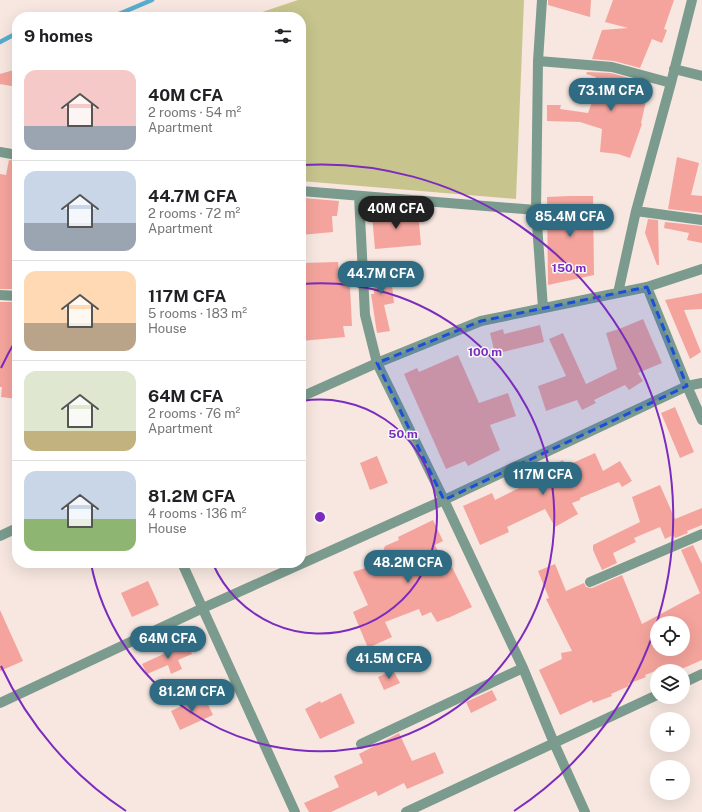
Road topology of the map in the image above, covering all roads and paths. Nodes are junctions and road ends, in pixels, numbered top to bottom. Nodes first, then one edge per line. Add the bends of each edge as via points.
1 (542, 0) edge
2 (692, 0) edge
3 (538, 61) junction
4 (674, 69) junction
5 (702, 76) edge
6 (671, 83) junction
7 (0, 152) edge
8 (12, 154) edge
9 (306, 191) edge
10 (359, 196) junction
11 (536, 210) junction
12 (636, 211) junction
13 (702, 220) edge
14 (702, 269) edge
15 (647, 287) junction
16 (618, 293) junction
17 (0, 295) edge
18 (12, 296) edge
19 (544, 308) junction
20 (377, 363) junction
21 (702, 383) edge
22 (687, 386) junction
23 (306, 395) edge
24 (702, 420) edge
25 (444, 500) junction
26 (12, 530) edge
27 (702, 534) edge
28 (0, 536) edge
29 (306, 562) edge
30 (184, 568) edge
31 (292, 568) edge
32 (590, 582) dead end
33 (203, 608) junction
34 (523, 668) junction
35 (702, 674) edge
36 (690, 680) edge
37 (650, 698) edge
38 (0, 703) edge
39 (554, 743) junction
40 (361, 744) dead end
41 (295, 812) edge
42 (406, 812) edge
43 (585, 812) edge

1 - 3 street
2 - 4 street
3 - 6 street via 612,67
3 - 11 street
4 - 5 street
4 - 6 street
6 - 12 street
7 - 8 street
9 - 10 street
10 - 11 street
10 - 20 street via 365,316
11 - 19 street
12 - 13 street
12 - 16 street
14 - 15 street
15 - 16 street
15 - 22 street
16 - 19 street
17 - 18 street
19 - 20 street via 481,321
20 - 23 street
20 - 25 street
21 - 22 street
22 - 24 street
22 - 25 street
25 - 29 street
25 - 34 street
26 - 28 street
27 - 32 street
30 - 33 street
31 - 33 street
33 - 38 street
33 - 41 street
34 - 39 street
34 - 40 street
35 - 36 street
37 - 39 street
39 - 42 street
39 - 43 street

